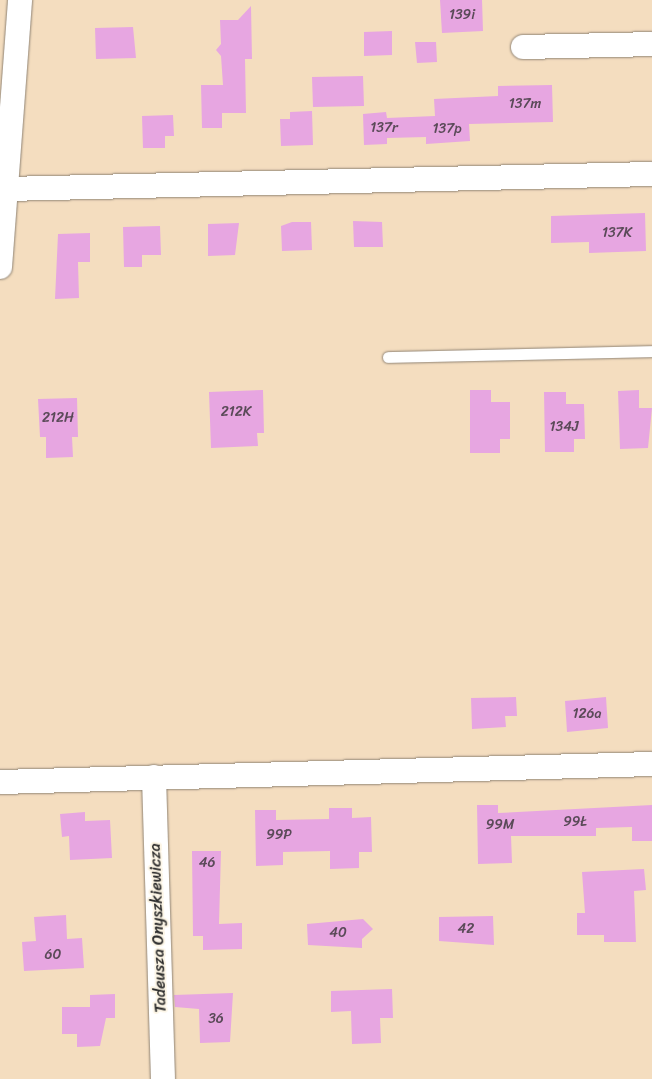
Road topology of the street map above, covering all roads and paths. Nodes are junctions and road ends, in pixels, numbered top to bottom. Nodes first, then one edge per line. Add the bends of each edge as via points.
1 (20, 0) edge
2 (652, 44) edge
3 (523, 47) dead end
4 (652, 174) edge
5 (6, 189) junction
6 (0, 267) edge
7 (652, 352) edge
8 (388, 357) dead end
9 (652, 764) edge
10 (154, 777) junction
11 (0, 782) edge
12 (163, 1079) edge

1 - 5 street
2 - 3 street
4 - 5 street
5 - 6 street
7 - 8 lane
9 - 10 street
10 - 11 street
10 - 12 street, Tadeusza Onyszkiewicza

